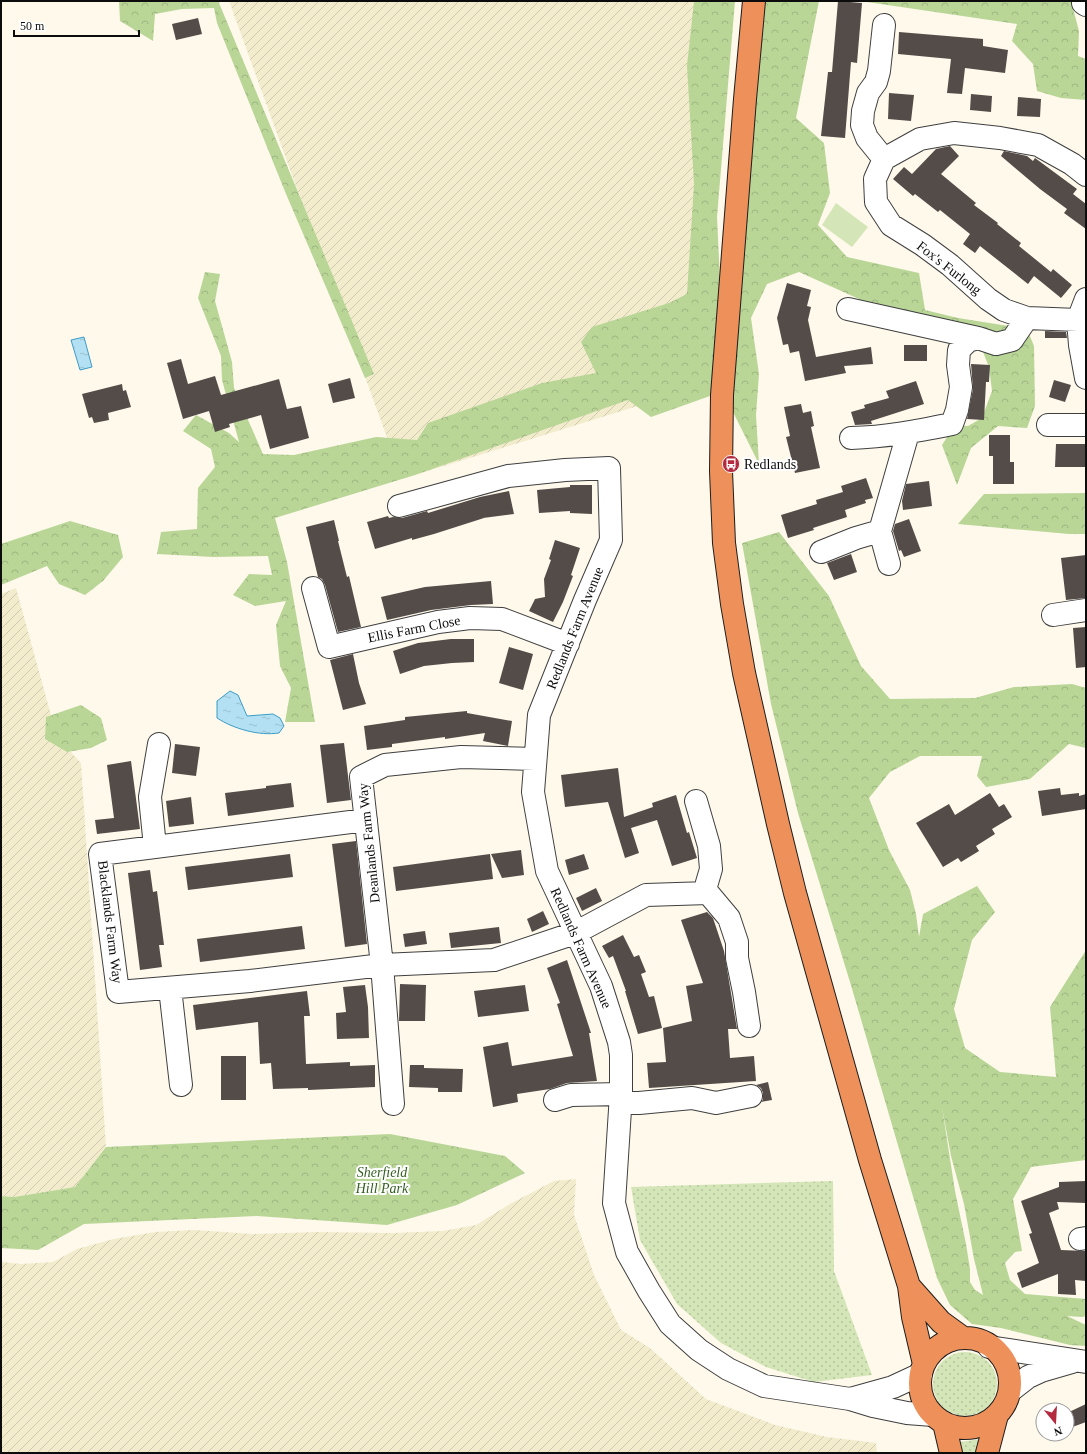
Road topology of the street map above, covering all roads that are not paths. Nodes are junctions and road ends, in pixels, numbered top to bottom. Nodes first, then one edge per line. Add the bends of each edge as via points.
1 (754, 1) edge
2 (884, 25) dead end
3 (884, 159) junction
4 (1086, 175) edge
5 (1086, 299) edge
6 (848, 309) dead end
7 (1026, 318) junction
8 (1078, 320) junction
9 (978, 338) junction
10 (1086, 378) edge
11 (1048, 425) dead end
12 (1086, 425) edge
13 (908, 433) junction
14 (851, 438) dead end
15 (399, 506) dead end
16 (880, 531) junction
17 (820, 552) dead end
18 (889, 564) dead end
19 (313, 588) dead end
20 (1086, 610) edge
21 (1053, 615) dead end
22 (568, 644) junction
23 (159, 744) dead end
24 (535, 759) junction
25 (696, 801) dead end
26 (366, 820) junction
27 (156, 847) junction
28 (704, 893) junction
29 (575, 933) junction
30 (382, 965) junction
31 (170, 988) junction
32 (749, 1026) dead end
33 (181, 1085) dead end
34 (751, 1096) dead end
35 (621, 1098) junction
36 (555, 1100) dead end
37 (393, 1104) dead end
38 (909, 1286) junction
39 (963, 1338) junction
40 (989, 1347) junction
41 (1080, 1361) edge
42 (922, 1369) junction
43 (1010, 1391) junction
44 (850, 1400) junction
45 (997, 1415) junction
46 (939, 1419) junction
47 (951, 1453) edge
48 (987, 1453) edge

1 - 38 highway via 744,99 722,395 720,464 724,543 744,673 795,893 870,1160
2 - 3 street via 879,71 876,82 868,93 862,125 867,138
3 - 4 street via 920,140 954,133 1038,145
3 - 7 street, Fox's Furlong via 875,179 876,202 891,225 950,265 988,299 1004,310
5 - 8 street
6 - 9 street
7 - 8 street, Fox's Furlong
7 - 9 street via 1012,340 996,344
8 - 10 street
9 - 13 street via 968,341 960,350 958,365 961,387 952,424
11 - 12 street
13 - 14 street
13 - 16 street
15 - 22 street, Redlands Farm Avenue via 508,476 609,468 611,540
16 - 17 street
16 - 18 street
19 - 22 street, Ellis Farm Close via 329,647 438,622 470,618 502,619
20 - 21 street
22 - 24 street, Redlands Farm Avenue via 539,715
23 - 27 street via 150,797
24 - 26 street, Deanlands Farm Way via 461,757 385,765 361,778
24 - 29 street, Redlands Farm Avenue via 533,792 547,870
25 - 28 street via 709,846 710,869
26 - 27 street, Blacklands Farm Way
26 - 30 street, Deanlands Farm Way
27 - 31 street, Blacklands Farm Way via 100,854 118,992
28 - 29 street, Blacklands Farm Way via 646,895
28 - 32 street via 708,893 729,918 737,942 737,958
29 - 30 street, Blacklands Farm Way via 494,960
29 - 35 street, Redlands Farm Avenue via 601,986 619,1042
30 - 31 street, Blacklands Farm Way
30 - 37 street
31 - 33 street
34 - 35 street via 716,1103 692,1098 639,1103
35 - 36 street via 571,1095
35 - 44 street, Redlands Farm Avenue via 614,1203 627,1252 670,1324 699,1350 728,1369 764,1386
38 - 39 highway via 941,1322
38 - 42 highway
39 - 40 highway
39 - 42 highway via 942,1345
40 - 41 street
40 - 43 highway via 1007,1364 1011,1378
41 - 43 street via 1041,1371 1028,1377
42 - 44 street, Redlands Farm Avenue via 893,1387
42 - 46 highway via 922,1395 925,1403
43 - 45 highway
44 - 46 street, Redlands Farm Avenue
45 - 46 highway via 988,1422 970,1428 954,1427
45 - 48 highway
46 - 47 highway

